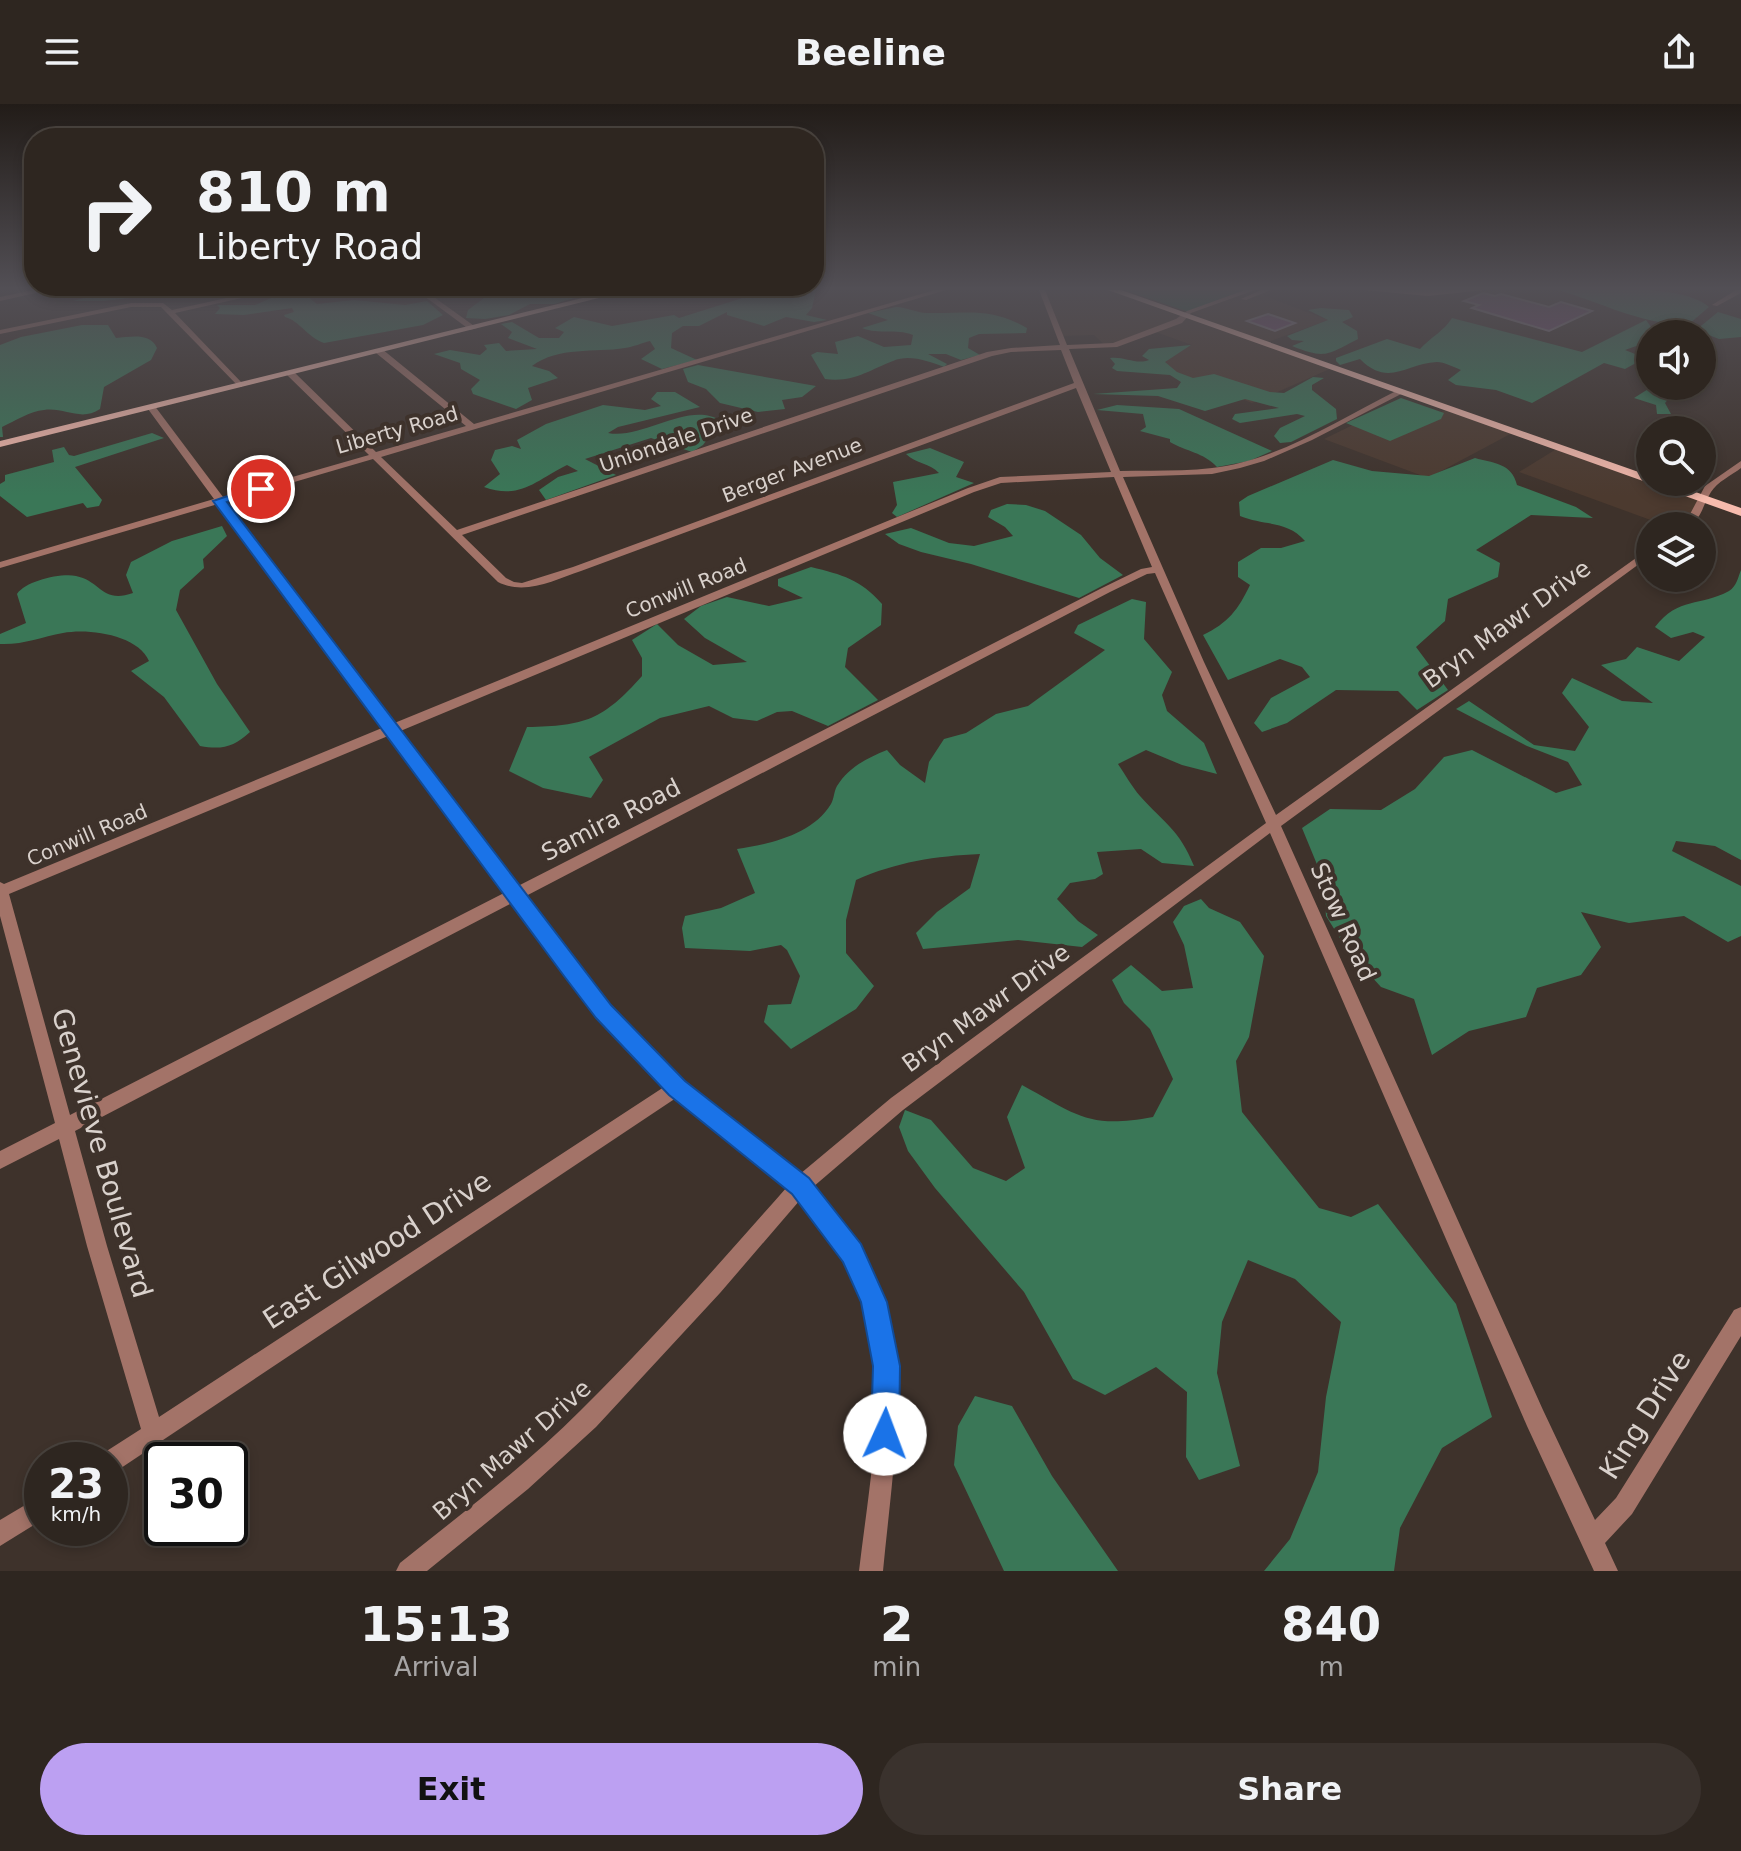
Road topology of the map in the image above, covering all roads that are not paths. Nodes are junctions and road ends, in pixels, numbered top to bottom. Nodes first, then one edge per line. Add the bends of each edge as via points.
1 (214, 358) edge
2 (349, 358) edge
3 (388, 358) edge
4 (708, 358) edge
5 (977, 358) edge
6 (1068, 358) edge
7 (1305, 358) edge
8 (290, 373) junction
9 (236, 383) junction
10 (1078, 384) junction
11 (1401, 392) junction
12 (151, 407) junction
13 (472, 427) junction
14 (0, 444) edge
15 (375, 455) junction
16 (1741, 464) edge
17 (1117, 474) junction
18 (1636, 475) edge
19 (1696, 496) edge
20 (1705, 499) junction
21 (220, 501) junction
22 (1697, 512) edge
23 (1741, 512) edge
24 (455, 534) junction
25 (1636, 561) edge
26 (0, 565) edge
27 (1159, 570) junction
28 (392, 729) junction
29 (1273, 824) junction
30 (0, 890) edge
31 (513, 893) junction
32 (677, 1088) junction
33 (65, 1126) junction
34 (0, 1160) edge
35 (800, 1186) junction
36 (1741, 1317) edge
37 (153, 1433) junction
38 (128, 1450) edge
39 (24, 1518) edge
40 (0, 1534) edge
41 (1592, 1540) junction
42 (408, 1571) edge
43 (871, 1571) edge
44 (1606, 1571) edge

1 - 9 street
2 - 8 main road
3 - 13 street
4 - 13 street, Liberty Road
5 - 24 street, Uniondale Drive
6 - 10 street, Stow Road
7 - 11 main road
8 - 9 main road
8 - 15 street
9 - 12 main road
10 - 17 street, Stow Road
10 - 24 street, Berger Avenue via 577,569 517,586 502,580
11 - 17 street, Conwill Road via 1246,464 1212,471
11 - 18 main road
12 - 14 main road
12 - 21 street
13 - 15 street, Liberty Road
15 - 21 street, Liberty Road
15 - 24 street
16 - 20 street via 1708,488
17 - 27 street, Stow Road
17 - 28 street, Conwill Road via 1014,478 971,490
19 - 20 main road
20 - 22 street
20 - 23 main road
21 - 26 street, Liberty Road
21 - 28 street
25 - 29 street, Bryn Mawr Drive
27 - 29 street, Stow Road
27 - 31 street, Samira Road via 1145,571 1106,590
28 - 30 street, Conwill Road
28 - 31 street
29 - 35 street, Bryn Mawr Drive via 897,1104
29 - 41 street, Stow Road
30 - 33 street, Genevieve Boulevard
31 - 32 street via 603,1012
31 - 33 street, Samira Road
32 - 35 street
32 - 37 street, East Gilwood Drive
33 - 34 street, Samira Road
33 - 37 street, Genevieve Boulevard
35 - 42 street, Bryn Mawr Drive via 588,1419
35 - 43 street via 859,1266 874,1302 886,1366
36 - 41 street, King Drive via 1624,1506
37 - 38 street, East Gilwood Drive
39 - 40 street
41 - 44 street, Stow Road

